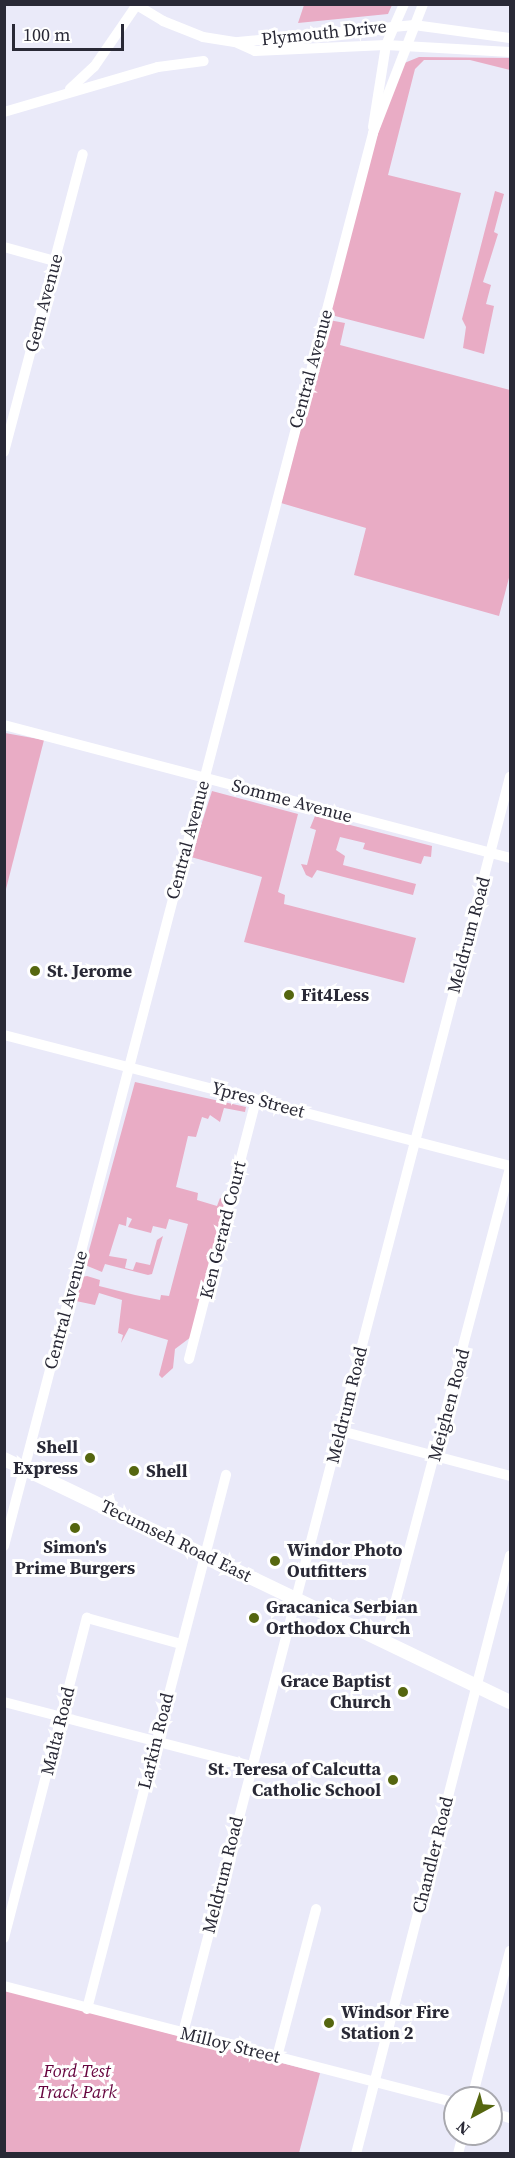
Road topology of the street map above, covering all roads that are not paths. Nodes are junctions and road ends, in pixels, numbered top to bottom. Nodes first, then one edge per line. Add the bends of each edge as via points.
1 (404, 4) edge
2 (423, 4) edge
3 (135, 5) edge
4 (414, 25) junction
5 (393, 26) junction
6 (510, 38) edge
7 (235, 42) junction
8 (386, 45) junction
9 (404, 46) junction
10 (510, 52) edge
11 (204, 61) dead end
12 (62, 94) junction
13 (4, 112) edge
14 (373, 133) junction
15 (83, 154) dead end
16 (4, 247) edge
17 (55, 261) junction
18 (9, 418) edge
19 (4, 452) edge
20 (4, 725) edge
21 (204, 777) junction
22 (510, 777) edge
23 (490, 853) junction
24 (510, 858) edge
25 (4, 1035) edge
26 (129, 1067) junction
27 (256, 1100) junction
28 (415, 1142) junction
29 (510, 1168) edge
30 (189, 1359) dead end
31 (341, 1431) junction
32 (435, 1456) junction
33 (4, 1459) edge
34 (24, 1469) junction
35 (226, 1475) dead end
36 (510, 1476) edge
37 (4, 1546) edge
38 (204, 1555) junction
39 (510, 1556) edge
40 (296, 1599) junction
41 (385, 1641) junction
42 (181, 1644) junction
43 (477, 1685) junction
44 (4, 1702) edge
45 (510, 1702) edge
46 (62, 1717) junction
47 (156, 1741) junction
48 (252, 1766) junction
49 (316, 1909) dead end
50 (4, 1938) edge
51 (510, 1951) edge
52 (4, 1986) edge
53 (87, 2008) junction
54 (183, 2033) junction
55 (277, 2057) junction
56 (374, 2082) junction
57 (475, 2086) edge
58 (443, 2100) edge
59 (356, 2154) edge

1 - 5 street, Central Avenue
2 - 4 street, Central Avenue
3 - 7 street, Plymouth Drive via 203,37
3 - 12 street via 94,68
4 - 5 street, Plymouth Drive
4 - 6 street, Plymouth Drive
4 - 9 street, Central Avenue
5 - 7 street, Plymouth Drive
5 - 8 street, Central Avenue
7 - 8 street, Plymouth Drive via 271,53
8 - 9 street, Plymouth Drive
8 - 14 street, Central Avenue
9 - 10 street, Plymouth Drive
9 - 14 street, Central Avenue
11 - 12 street via 158,67
12 - 13 street
14 - 21 street, Central Avenue
15 - 17 street, Gem Avenue
16 - 17 street
17 - 18 street, Gem Avenue
18 - 19 street, Gem Avenue
20 - 21 street, Somme Avenue
21 - 23 street, Somme Avenue
21 - 26 street, Central Avenue
22 - 23 street, Meldrum Road
23 - 24 street, Somme Avenue
23 - 28 street, Meldrum Road
25 - 26 street, Ypres Street
26 - 27 street, Ypres Street
26 - 34 street, Central Avenue
27 - 28 street, Ypres Street
27 - 30 street, Ken Gerard Court
28 - 29 street, Ypres Street
28 - 31 street, Meldrum Road
29 - 32 street, Meighen Road
31 - 32 street
31 - 40 street, Meldrum Road
32 - 36 street
32 - 41 street, Meighen Road
33 - 34 main road, Tecumseh Road East
34 - 37 street, Central Avenue
34 - 38 main road, Tecumseh Road East
35 - 38 street, Larkin Road
38 - 40 main road, Tecumseh Road East
38 - 42 street, Larkin Road
39 - 43 street, Chandler Road
40 - 41 main road, Tecumseh Road East
40 - 48 street, Meldrum Road
41 - 43 main road, Tecumseh Road East
42 - 46 street, Malta Road via 87,1618
42 - 47 street, Larkin Road
43 - 45 main road, Tecumseh Road East
43 - 56 street, Chandler Road
44 - 46 street
46 - 47 street
46 - 50 street, Malta Road
47 - 48 street
47 - 53 street, Larkin Road
48 - 54 street, Meldrum Road
49 - 55 street
51 - 57 street
52 - 53 street, Milloy Street
53 - 54 street, Milloy Street
54 - 55 street, Milloy Street
55 - 56 street, Milloy Street
56 - 58 street, Milloy Street
56 - 59 street, Chandler Road

